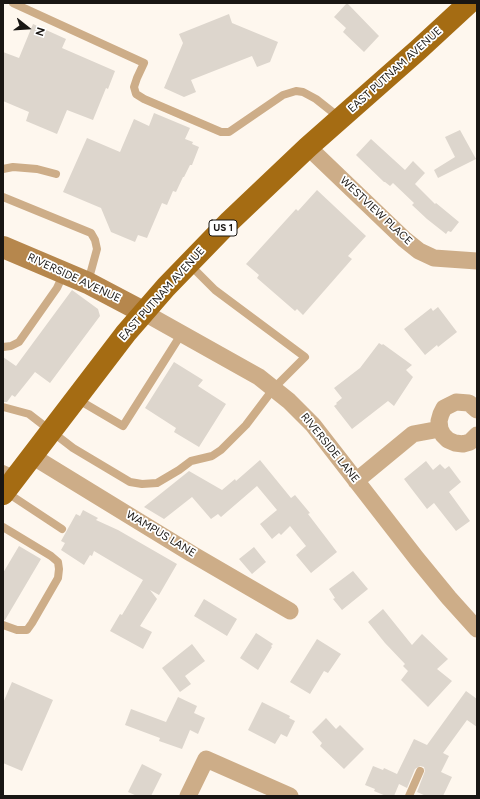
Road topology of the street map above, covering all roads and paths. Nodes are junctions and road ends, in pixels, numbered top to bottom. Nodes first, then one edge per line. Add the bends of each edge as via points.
1 (13, 3) edge
2 (469, 3) edge
3 (340, 118) junction
4 (308, 147) junction
5 (3, 169) edge
6 (56, 174) dead end
7 (3, 197) edge
8 (3, 247) edge
9 (477, 261) edge
10 (188, 263) junction
11 (64, 272) junction
12 (88, 283) junction
13 (143, 312) junction
14 (182, 333) junction
15 (3, 347) edge
16 (274, 388) junction
17 (76, 398) junction
18 (3, 406) edge
19 (477, 410) edge
20 (440, 428) junction
21 (51, 430) junction
22 (477, 435) edge
23 (32, 456) junction
24 (356, 481) junction
25 (7, 482) edge
26 (3, 527) edge
27 (62, 529) dead end
28 (290, 611) dead end
29 (3, 625) edge
30 (477, 629) edge
31 (420, 771) dead end
32 (188, 796) edge
33 (290, 796) edge
34 (409, 796) edge

1 - 3 lane via 144,63 134,87 136,94 221,132 229,132 283,95 296,91 316,99
2 - 3 main road, EAST PUTNAM AVENUE / US 1
3 - 4 main road, EAST PUTNAM AVENUE / US 1
4 - 9 street, WESTVIEW PLACE via 404,239 419,250 434,258
4 - 10 main road, EAST PUTNAM AVENUE / US 1
5 - 6 lane via 37,169
7 - 12 lane via 91,233 97,249
8 - 11 street, RIVERSIDE AVENUE
10 - 13 main road, EAST PUTNAM AVENUE / US 1
10 - 16 lane via 215,290 305,357
11 - 12 street, RIVERSIDE AVENUE
11 - 15 lane via 57,288 19,342
12 - 13 street, RIVERSIDE AVENUE
13 - 14 street, RIVERSIDE LANE
13 - 17 main road, EAST PUTNAM AVENUE / US 1
14 - 16 street, RIVERSIDE LANE via 259,376
14 - 17 lane via 123,426
16 - 21 lane via 246,425 221,450 212,456 191,461 157,483 130,482 73,448
16 - 24 street, RIVERSIDE LANE via 304,415
17 - 21 main road, EAST PUTNAM AVENUE / US 1
18 - 21 lane via 29,414
19 - 20 street via 462,401 449,404 440,414
20 - 22 street via 443,435 455,443 470,442
20 - 24 street via 414,434
21 - 23 main road, EAST PUTNAM AVENUE / US 1
23 - 25 main road, EAST PUTNAM AVENUE / US 1
23 - 28 street, WAMPUS LANE
24 - 30 street, RIVERSIDE LANE via 430,576
25 - 27 lane
26 - 29 lane via 51,556 58,562 59,569 58,578 27,630 17,630
31 - 34 lane
32 - 33 street via 206,759

